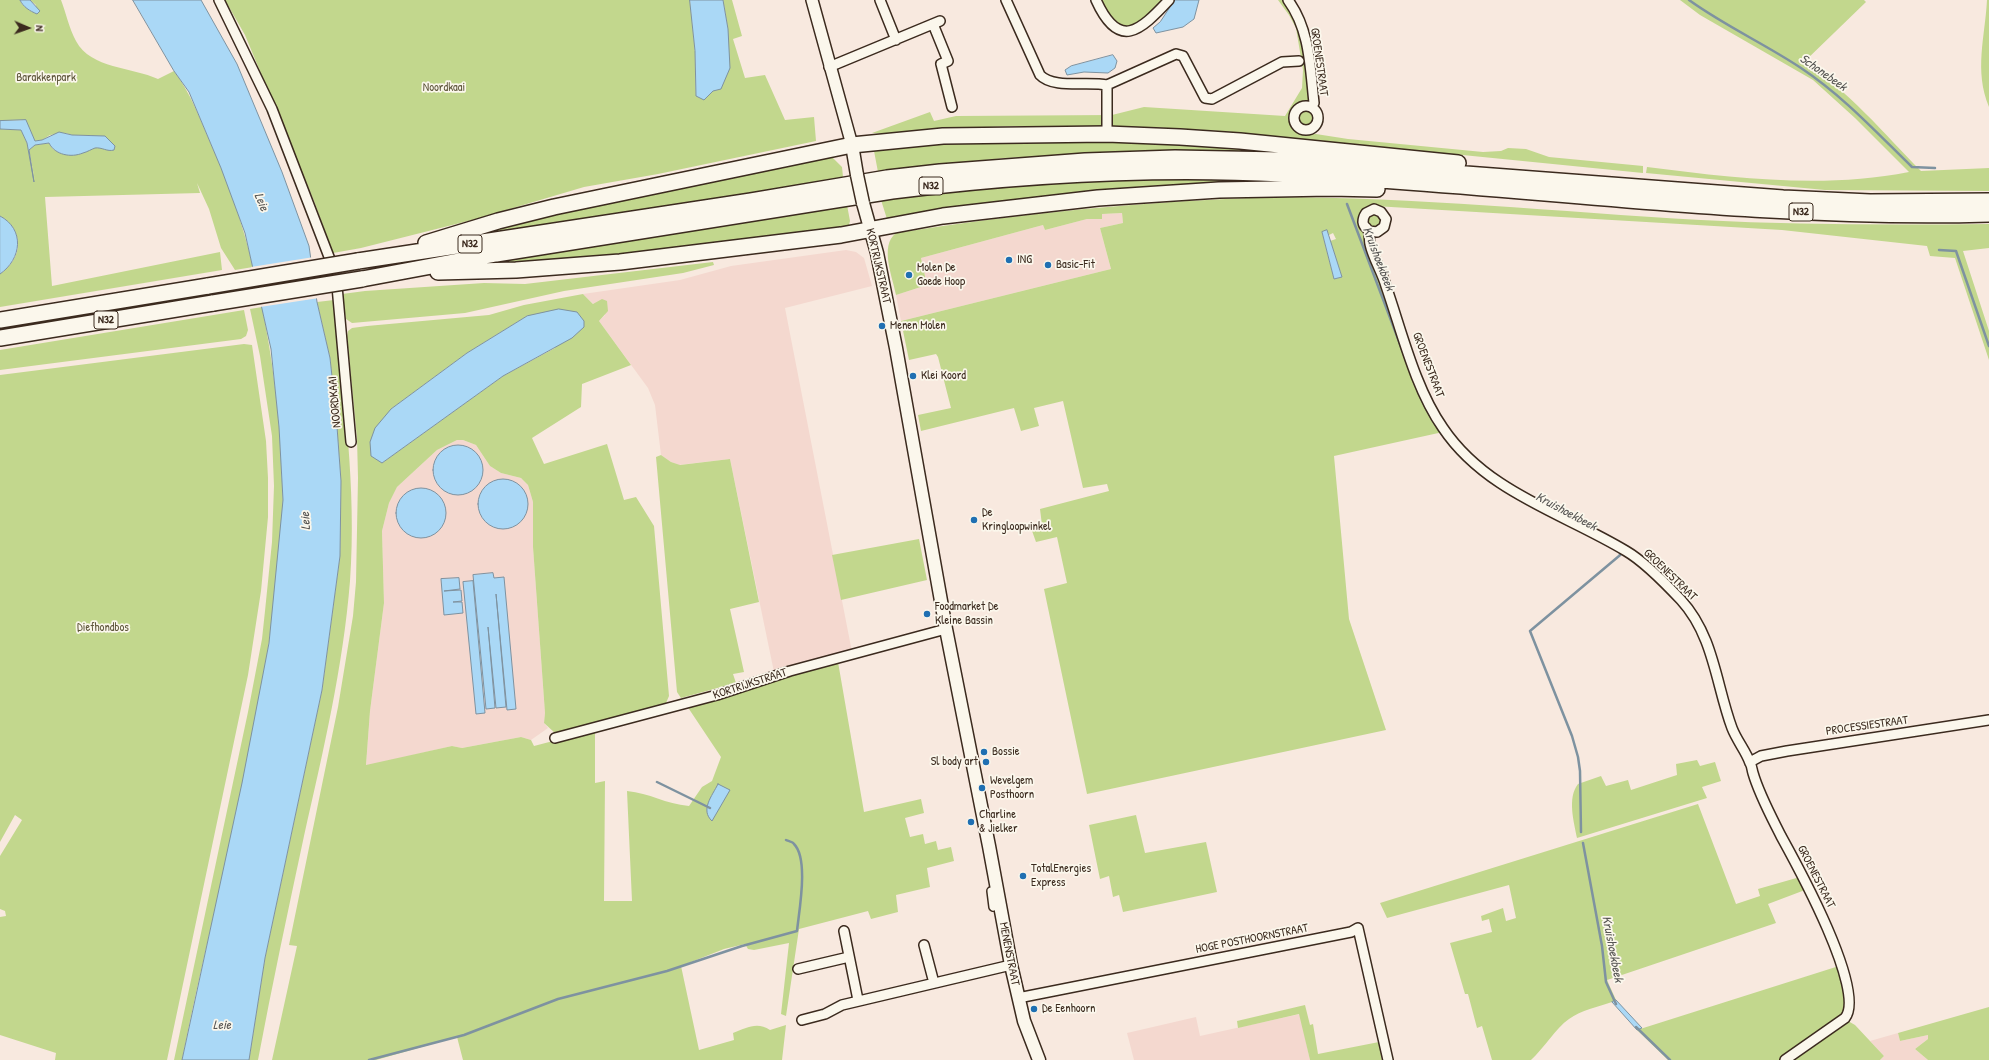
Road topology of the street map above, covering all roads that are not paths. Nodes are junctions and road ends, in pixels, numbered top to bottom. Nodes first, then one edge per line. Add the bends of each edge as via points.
1 (219, 0) edge
2 (812, 0) edge
3 (880, 0) edge
4 (1006, 0) edge
5 (1096, 0) edge
6 (1169, 0) edge
7 (1288, 0) edge
8 (896, 40) junction
9 (1299, 61) dead end
10 (829, 67) junction
11 (1107, 85) junction
12 (952, 107) dead end
13 (1311, 107) dead end
14 (1107, 134) junction
15 (852, 145) junction
16 (1618, 186) junction
17 (1468, 187) junction
18 (1989, 201) edge
19 (1989, 214) edge
20 (870, 230) junction
21 (1369, 231) dead end
22 (363, 261) junction
23 (399, 272) junction
24 (0, 320) edge
25 (0, 338) edge
26 (351, 442) dead end
27 (946, 629) junction
28 (1989, 720) edge
29 (555, 738) dead end
30 (1750, 762) junction
31 (989, 846) joint
32 (844, 931) dead end
33 (924, 945) dead end
34 (849, 957) junction
35 (1011, 965) junction
36 (798, 969) dead end
37 (934, 983) junction
38 (1018, 998) junction
39 (858, 1000) junction
40 (802, 1020) dead end
41 (1039, 1060) edge
42 (1388, 1060) edge
43 (1785, 1060) edge

1 - 26 street, NOORDKAAI via 272,109 336,275
2 - 10 street, KORTRIJKSTRAAT
3 - 8 street
4 - 11 street via 1044,79 1053,82
5 - 6 street via 1112,26 1126,31 1142,27
7 - 13 street, GROENESTRAAT via 1305,34 1314,103
8 - 10 street
8 - 12 street via 937,22 948,61 941,64
9 - 11 street via 1282,62 1212,99 1205,98 1183,56 1176,54
10 - 15 street, KORTRIJKSTRAAT
11 - 14 street
14 - 15 highway via 943,136
14 - 16 highway via 1240,141 1606,178
15 - 20 main road, KORTRIJKSTRAAT, bridge
15 - 22 highway via 554,207
16 - 18 highway, N32 via 1870,202
16 - 22 highway, N32 via 1281,160 1175,158 1085,161 887,178
17 - 19 highway, N32 via 1782,211 1910,215
17 - 20 highway via 1439,190 1330,188 1158,193 943,216
17 - 23 highway, N32 via 1265,173 1175,172 1015,178 884,192
20 - 23 highway via 581,266
20 - 27 main road, KORTRIJKSTRAAT via 896,348
21 - 30 street, GROENESTRAAT via 1370,245 1424,394 1444,429 1489,476 1547,510 1628,552 1682,601 1700,627 1732,728
22 - 24 highway, N32, bridge
23 - 25 highway, N32, bridge
27 - 29 street, KORTRIJKSTRAAT via 790,671 717,695
27 - 31 main road, KORTRIJKSTRAAT
28 - 30 street, PROCESSIESTRAAT via 1787,751 1761,756
30 - 43 street, GROENESTRAAT via 1773,820 1830,932 1842,966 1849,1001 1849,1011 1845,1018
31 - 35 main road, MENENSTRAAT
32 - 34 street
33 - 37 street
34 - 36 street
34 - 39 street
35 - 37 street
35 - 38 main road, MENENSTRAAT
37 - 39 street
38 - 41 main road, MENENSTRAAT via 1030,1040
38 - 42 street, HOGE POSTHOORNSTRAAT via 1351,932 1358,928
39 - 40 street via 825,1014

